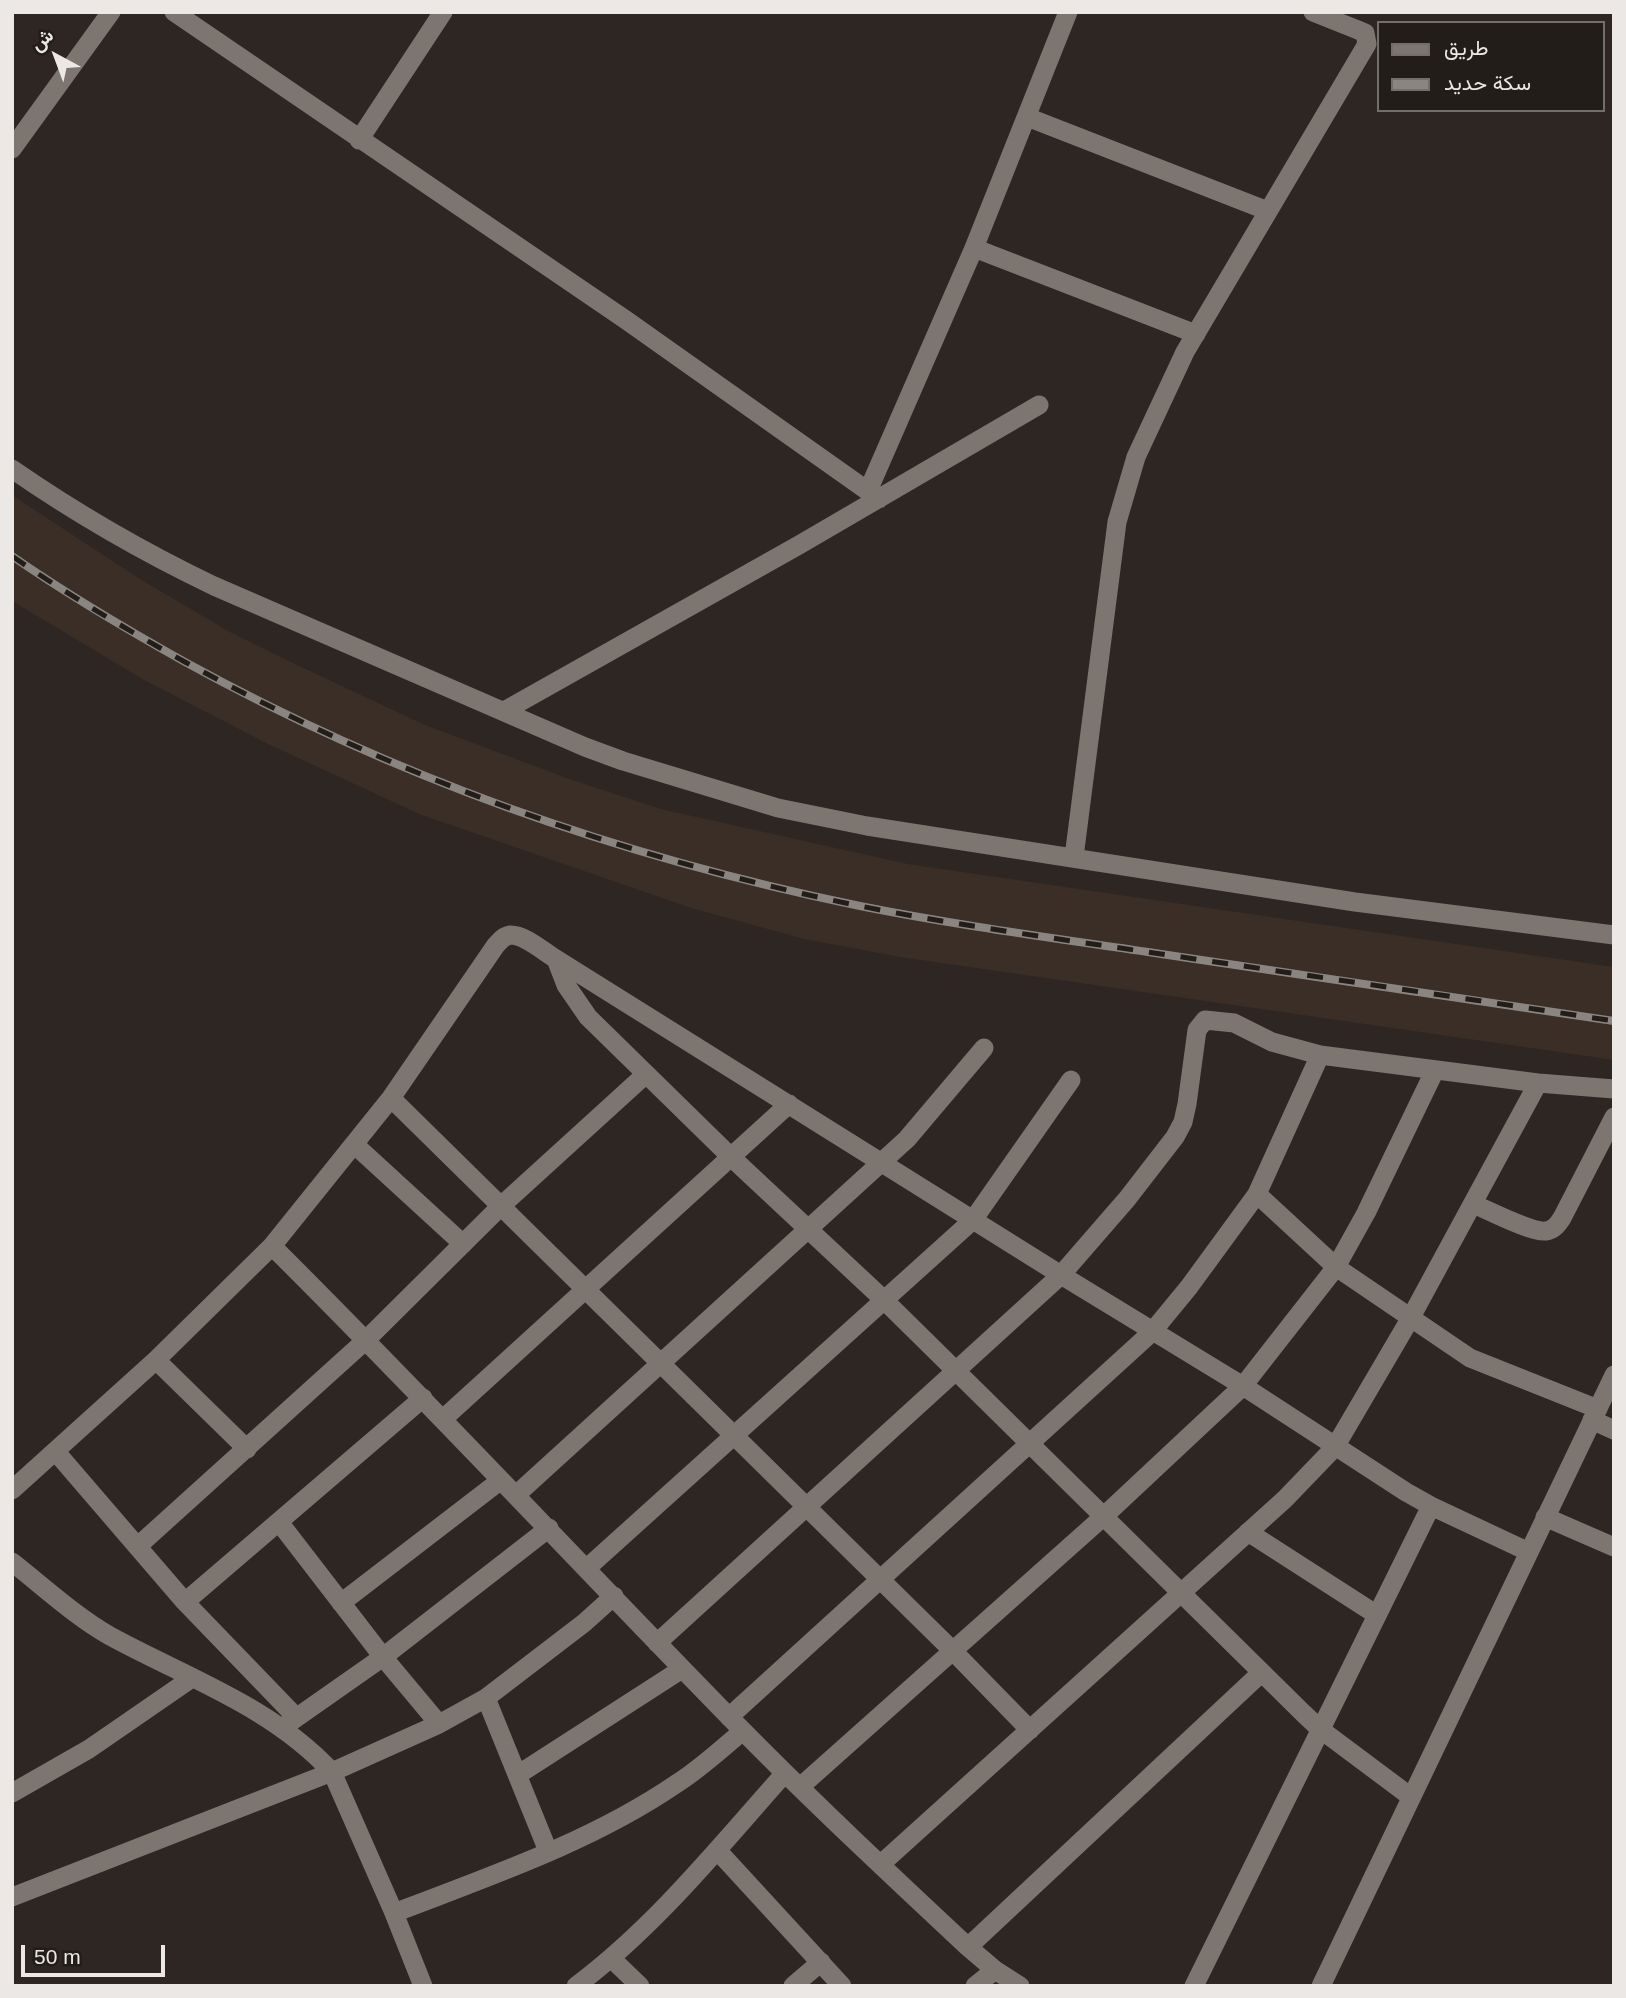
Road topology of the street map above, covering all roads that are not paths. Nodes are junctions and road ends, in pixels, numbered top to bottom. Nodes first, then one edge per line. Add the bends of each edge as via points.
1 (111, 12) edge
2 (174, 12) edge
3 (443, 12) edge
4 (1069, 12) edge
5 (1313, 12) edge
6 (1027, 117) junction
7 (359, 141) junction
8 (12, 149) edge
9 (1268, 211) junction
10 (975, 248) junction
11 (1196, 334) junction
12 (1038, 405) dead end
13 (12, 469) edge
14 (873, 495) junction
15 (504, 711) junction
16 (1074, 857) junction
17 (1614, 935) edge
18 (556, 959) junction
19 (984, 1048) dead end
20 (1320, 1055) junction
21 (1434, 1070) junction
22 (646, 1074) junction
23 (1071, 1080) dead end
24 (1538, 1083) junction
25 (1614, 1089) edge
26 (391, 1098) junction
27 (789, 1104) junction
28 (1614, 1117) edge
29 (355, 1145) junction
30 (731, 1157) junction
31 (881, 1162) junction
32 (1257, 1194) junction
33 (1473, 1204) junction
34 (501, 1206) junction
35 (973, 1220) junction
36 (808, 1228) junction
37 (463, 1244) junction
38 (272, 1246) junction
39 (1336, 1266) junction
40 (1061, 1275) junction
41 (586, 1289) junction
42 (884, 1300) junction
43 (1410, 1319) junction
44 (1152, 1332) junction
45 (366, 1339) junction
46 (156, 1360) junction
47 (660, 1362) junction
48 (956, 1371) junction
49 (1614, 1375) edge
50 (1243, 1386) junction
51 (423, 1398) junction
52 (1595, 1415) junction
53 (443, 1419) junction
54 (1614, 1430) edge
55 (734, 1435) junction
56 (1029, 1442) junction
57 (1335, 1447) junction
58 (247, 1449) junction
59 (56, 1452) junction
60 (501, 1480) junction
61 (12, 1490) edge
62 (516, 1495) junction
63 (1431, 1506) junction
64 (807, 1507) junction
65 (1102, 1517) junction
66 (1545, 1517) junction
67 (279, 1522) junction
68 (549, 1528) junction
69 (1248, 1532) junction
70 (138, 1546) junction
71 (1614, 1547) edge
72 (1529, 1552) junction
73 (13, 1564) edge
74 (587, 1568) junction
75 (880, 1578) junction
76 (1180, 1594) junction
77 (614, 1597) junction
78 (185, 1602) junction
79 (341, 1603) junction
80 (1377, 1615) junction
81 (657, 1643) junction
82 (953, 1651) junction
83 (383, 1657) junction
84 (682, 1669) junction
85 (1261, 1673) junction
86 (192, 1678) junction
87 (486, 1698) junction
88 (290, 1722) junction
89 (439, 1724) junction
90 (736, 1724) junction
91 (1320, 1729) junction
92 (1030, 1730) junction
93 (331, 1772) junction
94 (785, 1773) junction
95 (519, 1774) junction
96 (800, 1787) junction
97 (12, 1793) edge
98 (1411, 1797) junction
99 (717, 1850) junction
100 (548, 1851) junction
101 (881, 1864) junction
102 (13, 1896) edge
103 (394, 1913) junction
104 (968, 1947) junction
105 (612, 1959) junction
106 (821, 1962) junction
107 (995, 1970) junction
108 (423, 1986) edge
109 (576, 1986) edge
110 (640, 1986) edge
111 (793, 1986) edge
112 (842, 1986) edge
113 (975, 1986) edge
114 (1020, 1986) edge
115 (1194, 1986) edge
116 (1321, 1986) edge

1 - 8 street
2 - 7 street
3 - 7 street
4 - 6 street
5 - 9 street via 1364,33 1367,44
6 - 9 street
6 - 10 street
7 - 14 street via 626,320
9 - 11 street
10 - 11 street
10 - 14 street
11 - 16 street via 1136,457 1117,522
12 - 14 street
13 - 15 street via 181,571
14 - 15 street
15 - 16 street via 623,761 778,808
16 - 17 street via 1355,902
18 - 22 street via 576,1002
18 - 26 street via 520,938 503,937
18 - 27 street
19 - 31 street via 929,1116
20 - 21 street
20 - 32 street
20 - 40 street via 1272,1042 1234,1023 1205,1020 1200,1024 1187,1104 1175,1137
21 - 24 street
21 - 39 street
22 - 30 street
22 - 34 street
23 - 35 street
24 - 25 street
24 - 33 street
26 - 29 street
26 - 34 street
27 - 30 street
27 - 31 street
28 - 33 street via 1557,1226 1537,1231
29 - 37 street
29 - 38 street
30 - 36 street
30 - 41 street
31 - 35 street
31 - 36 street
32 - 39 street
32 - 44 street
33 - 43 street
34 - 37 street
34 - 41 street
35 - 40 street
35 - 42 street
36 - 42 street
36 - 47 street
37 - 45 street
38 - 45 street
38 - 46 street
39 - 43 street
39 - 50 street
40 - 44 street
40 - 48 street
41 - 47 street
41 - 53 street
42 - 48 street
42 - 55 street
43 - 52 street via 1479,1363
43 - 57 street
44 - 50 street
44 - 56 street
45 - 51 street
45 - 58 street
46 - 58 street
46 - 59 street
47 - 55 street
47 - 62 street
48 - 56 street
48 - 64 street
49 - 52 street
50 - 57 street
50 - 65 street
51 - 53 street
51 - 67 street
52 - 54 street
52 - 66 street
53 - 60 street
55 - 64 street
55 - 74 street
56 - 65 street
56 - 75 street
57 - 63 street
57 - 69 street
58 - 70 street
59 - 61 street
59 - 70 street
60 - 62 street
60 - 79 street
62 - 68 street
63 - 72 street
63 - 80 street
64 - 75 street
64 - 81 street
65 - 76 street
65 - 82 street
66 - 71 street
66 - 72 street
67 - 78 street
67 - 79 street
68 - 74 street
68 - 83 street
69 - 76 street
69 - 80 street
70 - 78 street
72 - 98 street
73 - 86 street via 93,1626
74 - 77 street
75 - 82 street
75 - 90 street
76 - 85 street
76 - 92 street
77 - 81 street
77 - 87 street
78 - 88 street
79 - 83 street
80 - 91 street
81 - 84 street
82 - 92 street
82 - 96 street
83 - 88 street
83 - 89 street
84 - 90 street
84 - 95 street
85 - 91 street
85 - 104 street
86 - 88 street
86 - 97 street via 89,1749
87 - 89 street
87 - 95 street
88 - 93 street
89 - 93 street
90 - 94 street
90 - 100 street via 677,1784
91 - 98 street
91 - 115 street
92 - 101 street
93 - 102 street
93 - 103 street
94 - 96 street
94 - 99 street
95 - 100 street
96 - 101 street
98 - 116 street
99 - 105 street
99 - 106 street
100 - 103 street
101 - 104 street
103 - 108 street
104 - 107 street
105 - 109 street
105 - 110 street
106 - 111 street
106 - 112 street
107 - 113 street
107 - 114 street

